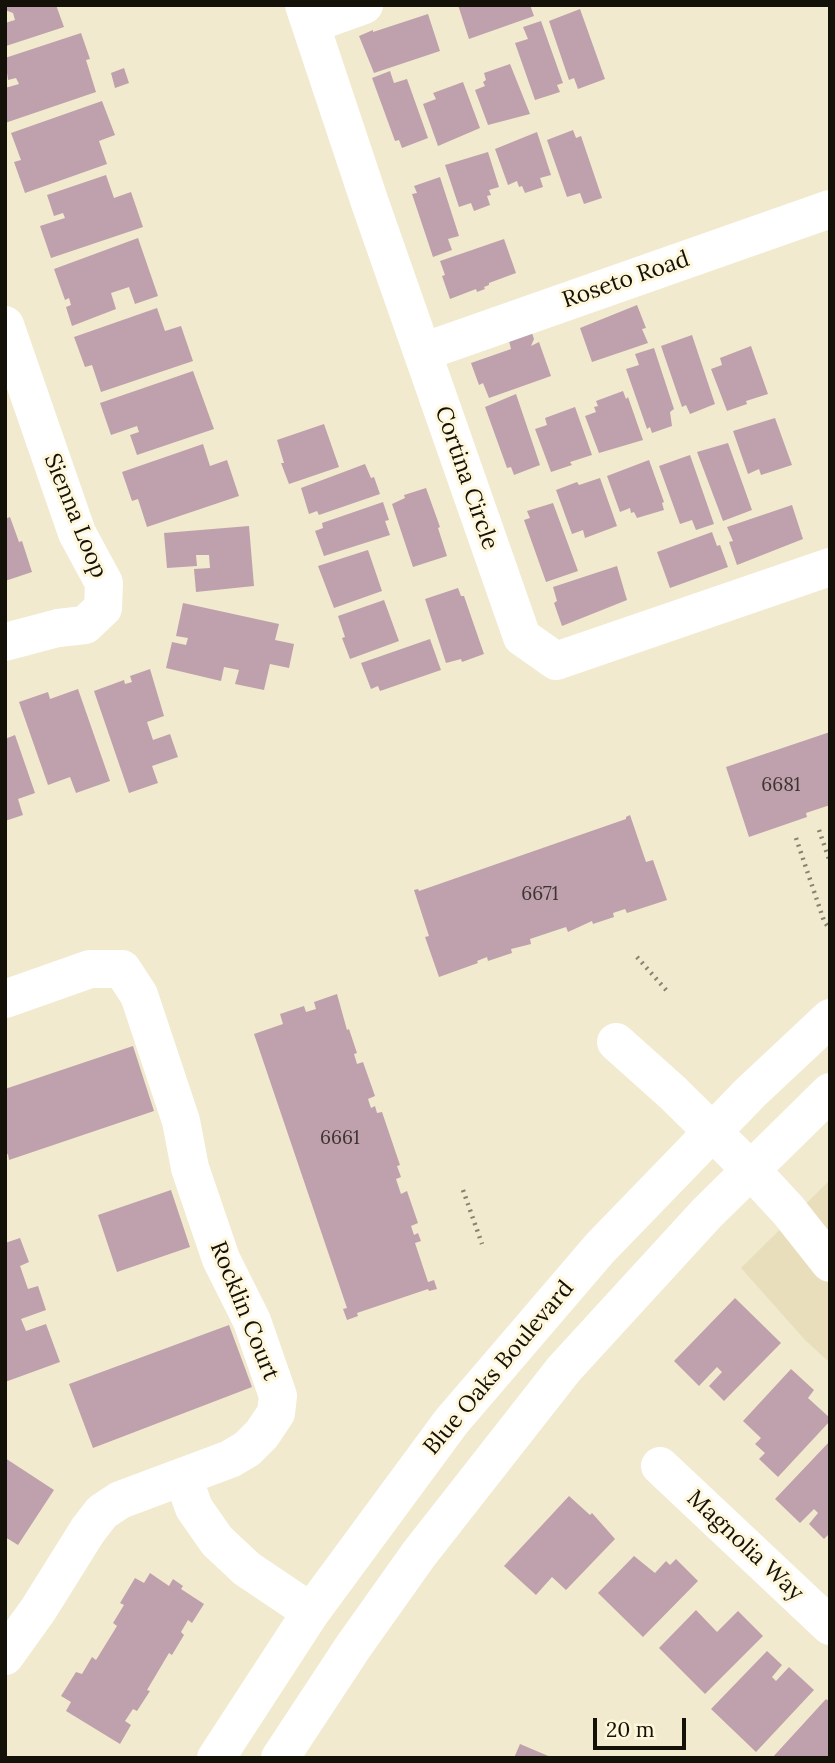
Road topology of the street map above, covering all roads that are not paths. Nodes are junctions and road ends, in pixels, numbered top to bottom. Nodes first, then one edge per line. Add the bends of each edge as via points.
1 (364, 5) edge
2 (308, 15) edge
3 (830, 209) edge
4 (5, 325) edge
5 (423, 352) junction
6 (830, 567) edge
7 (5, 642) edge
8 (5, 999) edge
9 (830, 1018) edge
10 (616, 1042) dead end
11 (830, 1092) edge
12 (712, 1132) junction
13 (750, 1169) junction
14 (830, 1263) edge
15 (660, 1466) dead end
16 (183, 1477) junction
17 (311, 1612) junction
18 (830, 1626) edge
19 (5, 1656) edge
20 (216, 1758) edge
21 (280, 1758) edge

1 - 2 street
2 - 5 street, Cortina Circle
3 - 5 street, Roseto Road
4 - 7 street, Sienna Loop via 77,533 104,583 103,608 85,625
5 - 6 street, Cortina Circle via 522,637 556,661
8 - 16 street, Rocklin Court via 90,969 122,969 139,995 221,1259 252,1321 278,1396 276,1413 247,1449
9 - 12 street, Blue Oaks Boulevard
10 - 12 street
11 - 13 street
12 - 13 street
12 - 17 street, Blue Oaks Boulevard via 524,1334 451,1422
13 - 14 street
13 - 21 street via 638,1286 493,1458 419,1554
15 - 18 street, Magnolia Way
16 - 17 street via 194,1508 217,1541 247,1569
16 - 19 street, Rocklin Court via 131,1495 102,1511
17 - 20 street, Blue Oaks Boulevard

